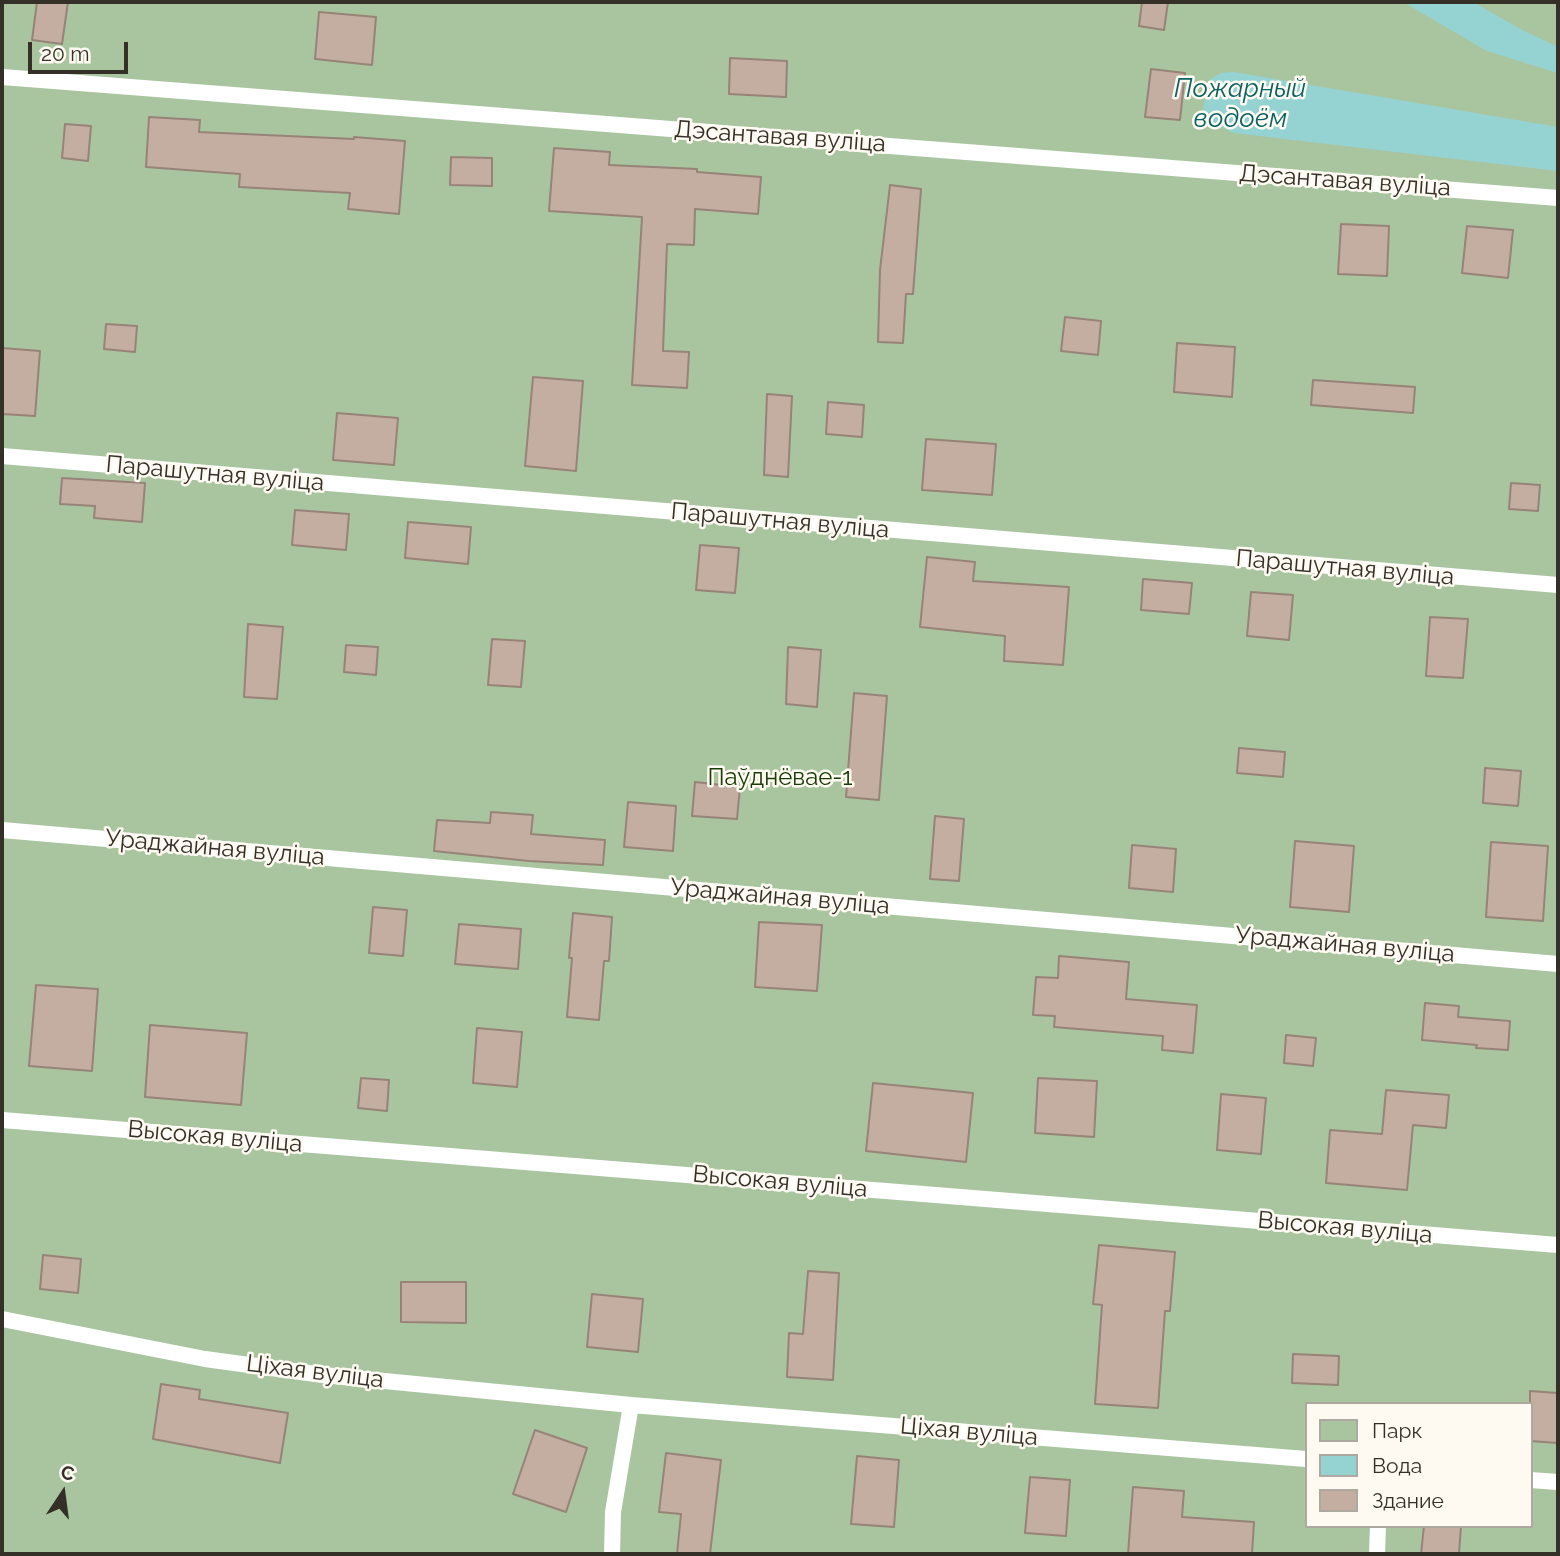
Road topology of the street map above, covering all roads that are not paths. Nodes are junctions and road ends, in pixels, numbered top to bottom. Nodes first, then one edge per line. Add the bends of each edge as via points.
1 (2, 76) edge
2 (1558, 198) edge
3 (2, 456) edge
4 (1558, 585) edge
5 (2, 830) edge
6 (1558, 964) edge
7 (2, 1120) edge
8 (1558, 1245) edge
9 (2, 1319) edge
10 (631, 1405) junction
11 (1304, 1460) edge
12 (1532, 1480) edge
13 (1558, 1482) edge
14 (1378, 1528) edge
15 (612, 1554) edge
16 (1377, 1554) edge

1 - 2 lane, Дэсантавая вуліца
3 - 4 lane, Парашутная вуліца
5 - 6 lane, Ураджайная вуліца
7 - 8 lane, Высокая вуліца
9 - 10 lane, Ціхая вуліца via 216,1361
10 - 11 lane, Ціхая вуліца
10 - 15 lane
12 - 13 lane
14 - 16 lane

